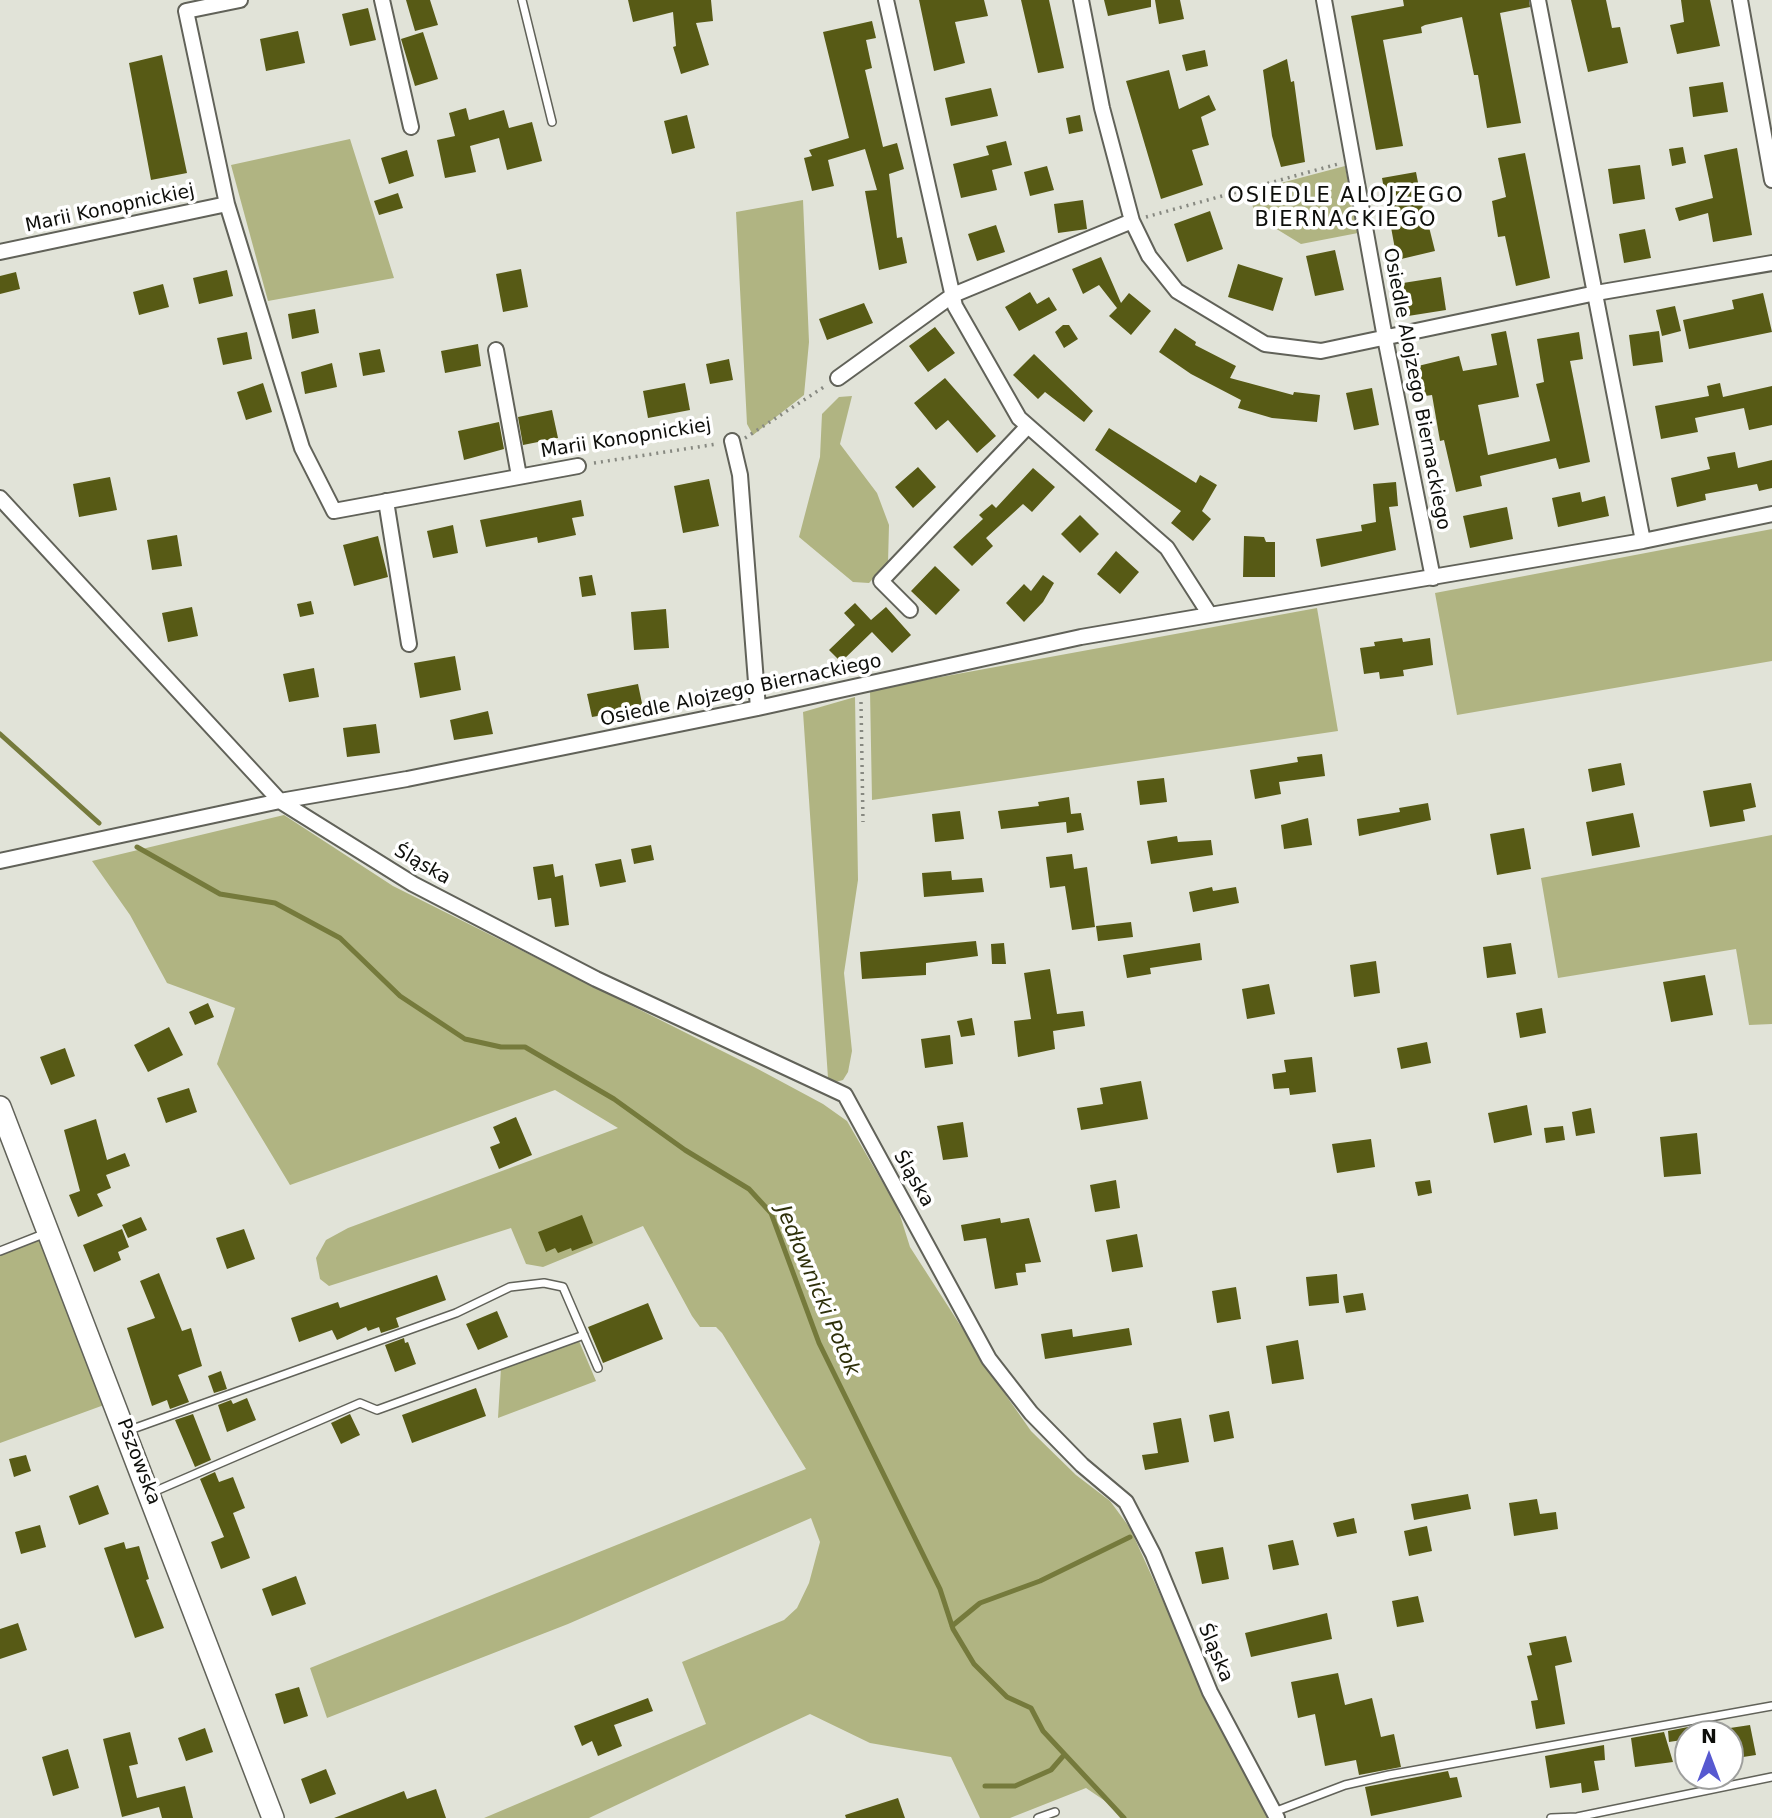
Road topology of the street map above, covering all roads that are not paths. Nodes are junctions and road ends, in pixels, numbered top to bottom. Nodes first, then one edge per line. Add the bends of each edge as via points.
1 (240, 0) edge
2 (382, 0) edge
3 (522, 0) edge
4 (886, 0) edge
5 (1081, 0) edge
6 (1324, 0) edge
7 (1538, 0) edge
8 (1740, 0) edge
9 (552, 122) dead end
10 (411, 127) dead end
11 (1772, 180) edge
12 (227, 204) junction
13 (1132, 221) junction
14 (0, 252) edge
15 (1772, 263) edge
16 (1596, 293) junction
17 (953, 295) junction
18 (1385, 338) junction
19 (496, 350) dead end
20 (838, 378) road end
21 (1028, 426) junction
22 (732, 442) road end
23 (578, 466) road end
24 (519, 476) junction
25 (0, 498) edge
26 (386, 501) junction
27 (1772, 514) edge
28 (1643, 541) junction
29 (1433, 578) junction
30 (910, 610) dead end
31 (1210, 615) junction
32 (409, 644) dead end
33 (758, 709) junction
34 (280, 801) junction
35 (0, 861) edge
36 (0, 1107) edge
37 (50, 1231) junction
38 (0, 1251) edge
39 (584, 1335) junction
40 (598, 1368) dead end
41 (127, 1432) junction
42 (150, 1493) junction
43 (1772, 1706) edge
44 (1772, 1777) edge
45 (1055, 1812) dead end
46 (1276, 1815) edge
47 (273, 1818) edge
48 (1038, 1818) edge
49 (1551, 1818) edge

1 - 12 street, Marii Konopnickiej via 186,11
2 - 10 street
3 - 9 lane
4 - 17 street
5 - 13 street via 1102,108
6 - 18 street, Osiedle Alojzego Biernackiego
7 - 16 street
8 - 11 street
12 - 14 street, Marii Konopnickiej
12 - 26 street, Marii Konopnickiej via 302,448 334,511
13 - 17 street
13 - 18 street via 1149,256 1177,291 1265,344 1321,351
15 - 16 street
16 - 18 street
16 - 28 street
17 - 20 street
17 - 21 street via 1019,418
18 - 29 street, Osiedle Alojzego Biernackiego
19 - 24 street
21 - 30 street via 881,581
21 - 31 street via 1167,548
22 - 33 street, Marii Konopnickiej via 740,475
23 - 24 street, Marii Konopnickiej
24 - 26 street, Marii Konopnickiej
25 - 34 street, Śląska
26 - 32 street
27 - 28 street, Osiedle Alojzego Biernackiego
28 - 29 street, Osiedle Alojzego Biernackiego
29 - 31 street, Osiedle Alojzego Biernackiego
31 - 33 street, Osiedle Alojzego Biernackiego via 1081,637
33 - 34 street, Osiedle Alojzego Biernackiego
34 - 35 street
34 - 46 street, Śląska via 413,884 596,979 845,1096 989,1359 1031,1413 1126,1502 1153,1554 1210,1692
36 - 37 main road, Pszowska
37 - 38 lane
37 - 41 main road, Pszowska
39 - 40 lane
39 - 41 lane via 563,1287 544,1283 510,1287 456,1312
39 - 42 lane via 377,1410 360,1403
41 - 42 main road, Pszowska
42 - 47 main road, Pszowska
43 - 46 lane via 1345,1785
44 - 49 lane via 1577,1817
45 - 48 lane

